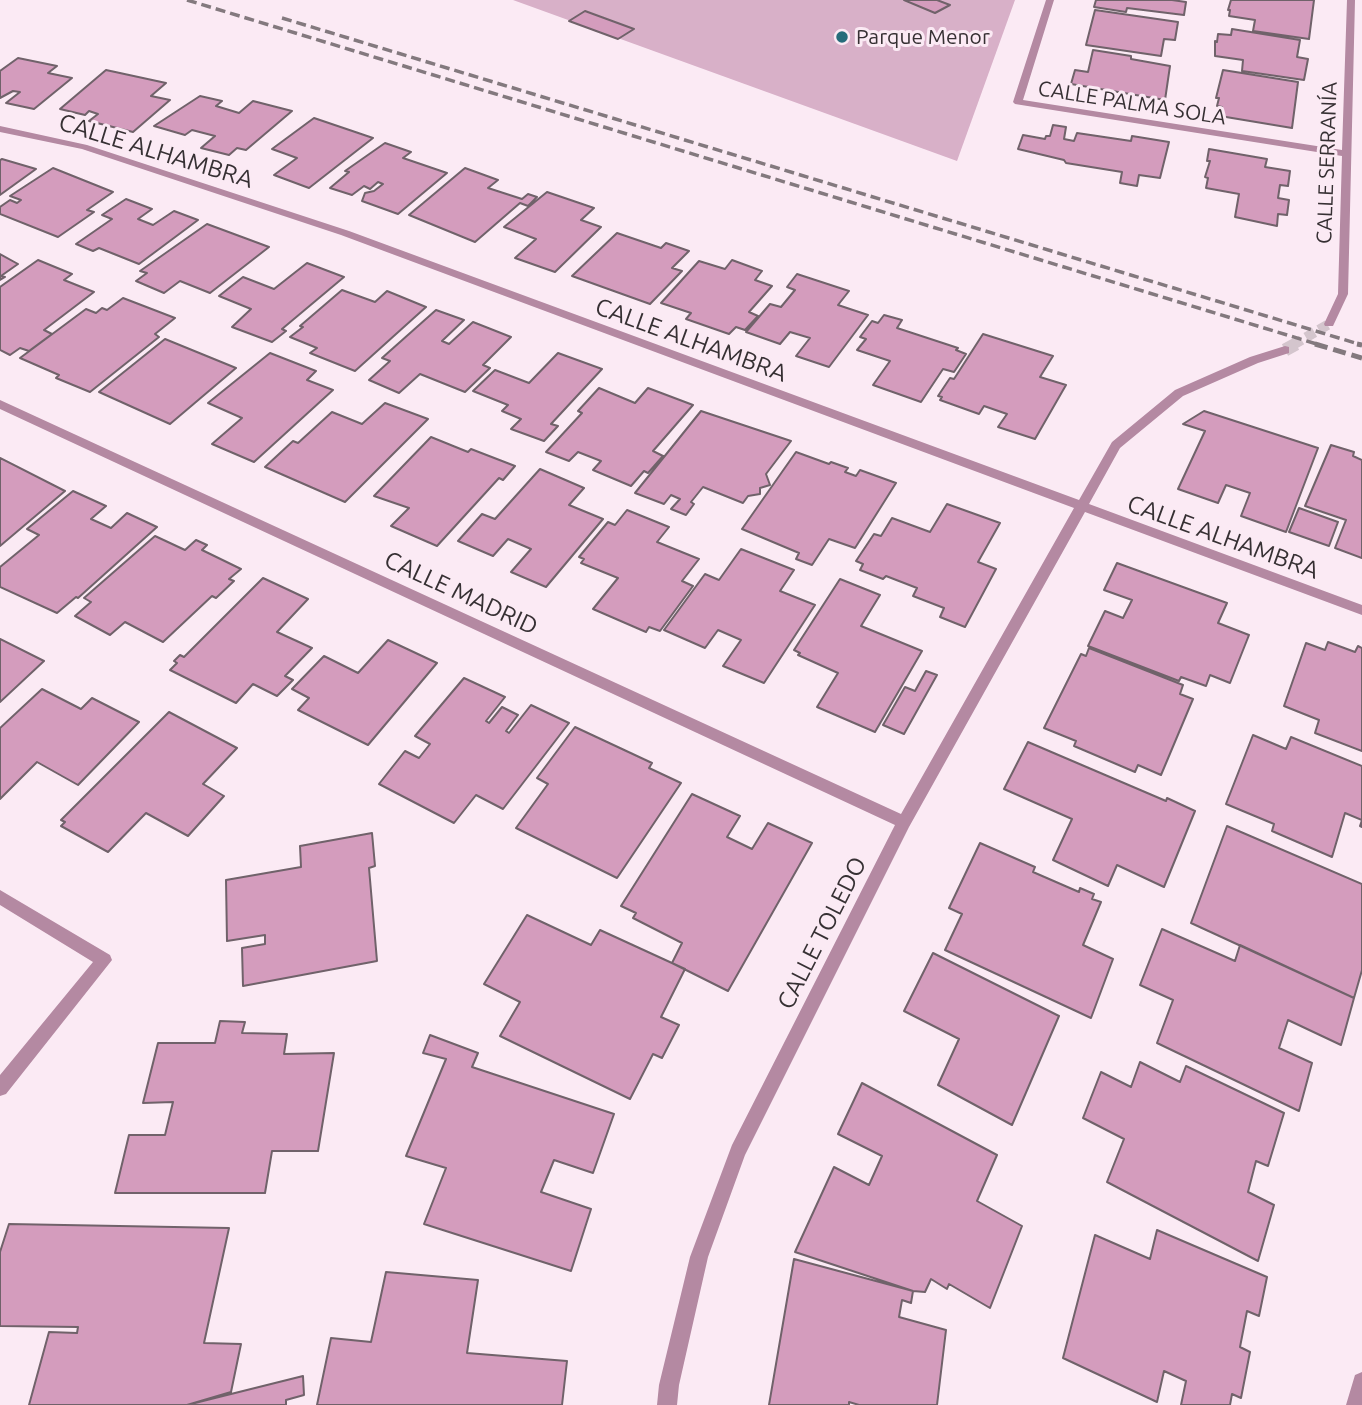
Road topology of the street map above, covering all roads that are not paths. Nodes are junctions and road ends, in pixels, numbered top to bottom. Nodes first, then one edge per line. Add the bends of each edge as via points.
1 (1050, 0) edge
2 (1351, 0) edge
3 (1350, 27) junction
4 (1362, 28) edge
5 (0, 129) edge
6 (1347, 154) junction
7 (1329, 324) tunnel mouth
8 (1285, 350) tunnel mouth
9 (0, 404) edge
10 (1081, 507) junction
11 (1362, 610) edge
12 (904, 822) junction
13 (0, 898) edge
14 (0, 1088) edge
15 (1362, 1382) edge
16 (667, 1405) edge
17 (1356, 1405) edge

1 - 6 street, CALLE PALMA SOLA via 1018,102
2 - 3 street, CALLE SERRANÍA
3 - 4 street
3 - 6 street, CALLE SERRANÍA
5 - 10 street, CALLE ALHAMBRA via 84,147 345,233
6 - 7 street, CALLE SERRANÍA via 1343,294
8 - 10 street, CALLE TOLEDO via 1179,393 1148,416 1116,445
9 - 12 street, CALLE MADRID
10 - 11 street, CALLE ALHAMBRA
10 - 12 street, CALLE TOLEDO
12 - 16 street, CALLE TOLEDO via 738,1151 699,1257
13 - 14 street via 104,960
15 - 17 street

